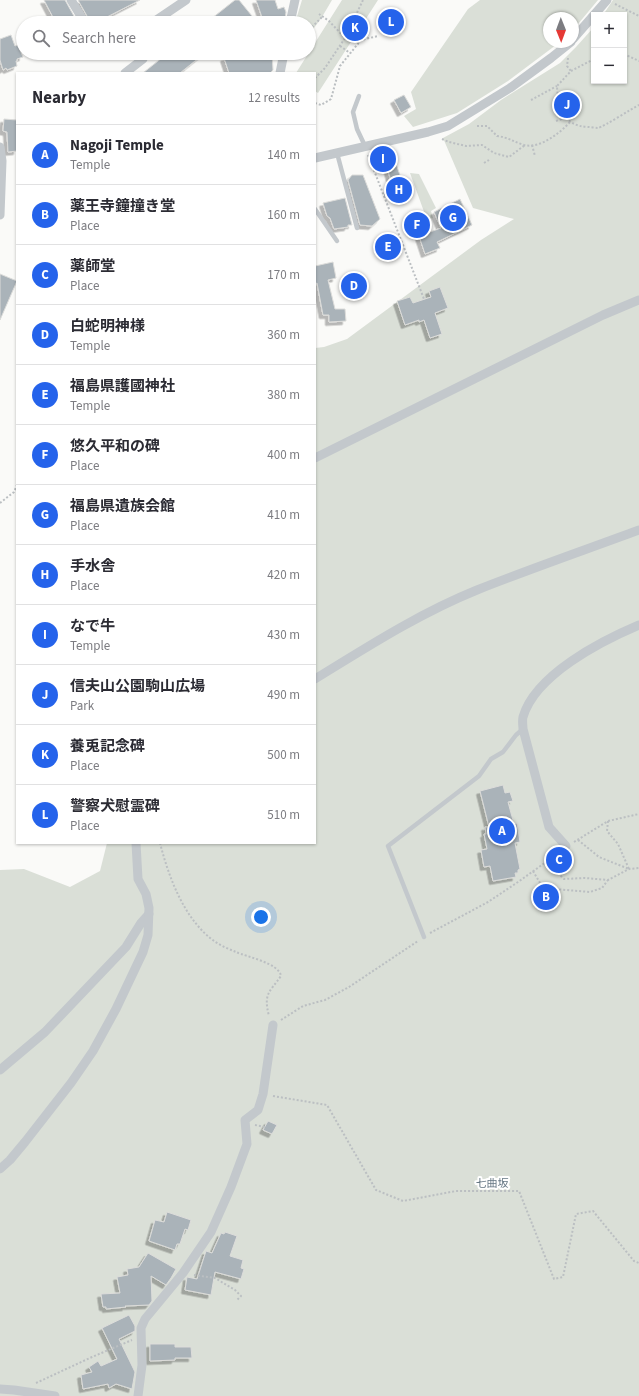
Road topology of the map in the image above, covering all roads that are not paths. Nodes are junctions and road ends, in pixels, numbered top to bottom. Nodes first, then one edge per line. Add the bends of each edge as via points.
1 (71, 0) edge
2 (186, 0) edge
3 (295, 0) edge
4 (607, 0) edge
5 (81, 16) edge
6 (162, 16) edge
7 (292, 16) edge
8 (579, 31) edge
9 (564, 48) edge
10 (141, 60) edge
11 (283, 60) edge
12 (126, 72) edge
13 (280, 72) edge
14 (359, 96) dead end
15 (0, 146) edge
16 (365, 146) junction
17 (337, 153) junction
18 (316, 158) edge
19 (1, 160) edge
20 (316, 210) edge
21 (0, 215) edge
22 (357, 228) dead end
23 (337, 241) dead end
24 (639, 300) edge
25 (316, 458) edge
26 (639, 530) edge
27 (639, 625) edge
28 (316, 679) edge
29 (523, 729) junction
30 (136, 844) edge
31 (566, 846) road end
32 (149, 914) junction
33 (424, 937) road end
34 (273, 1025) road end
35 (0, 1070) edge
36 (0, 1169) edge
37 (0, 1389) edge
38 (19, 1391) junction
39 (5, 1396) edge
40 (55, 1396) edge
41 (138, 1396) edge

1 - 5 street
2 - 6 street
3 - 7 street
4 - 8 street
9 - 16 street via 510,88 448,126
10 - 12 street
11 - 13 street
14 - 16 lane via 353,112
15 - 19 street
16 - 17 street
17 - 18 street
17 - 22 lane
19 - 21 street
20 - 23 lane
24 - 25 street
26 - 28 street via 476,590 425,615
27 - 29 street via 580,656 549,679 530,702 523,718
29 - 31 street via 549,828
29 - 33 lane via 503,752 491,759 479,776 388,846
30 - 32 street via 138,880 146,894
32 - 35 street via 126,947 45,1032
32 - 36 street via 148,935 142,952 93,1051 71,1084
34 - 41 street via 263,1094 258,1110 245,1120 247,1144 231,1187 211,1232 183,1273 145,1319 141,1328 142,1365
37 - 38 street
38 - 39 street
38 - 40 street

